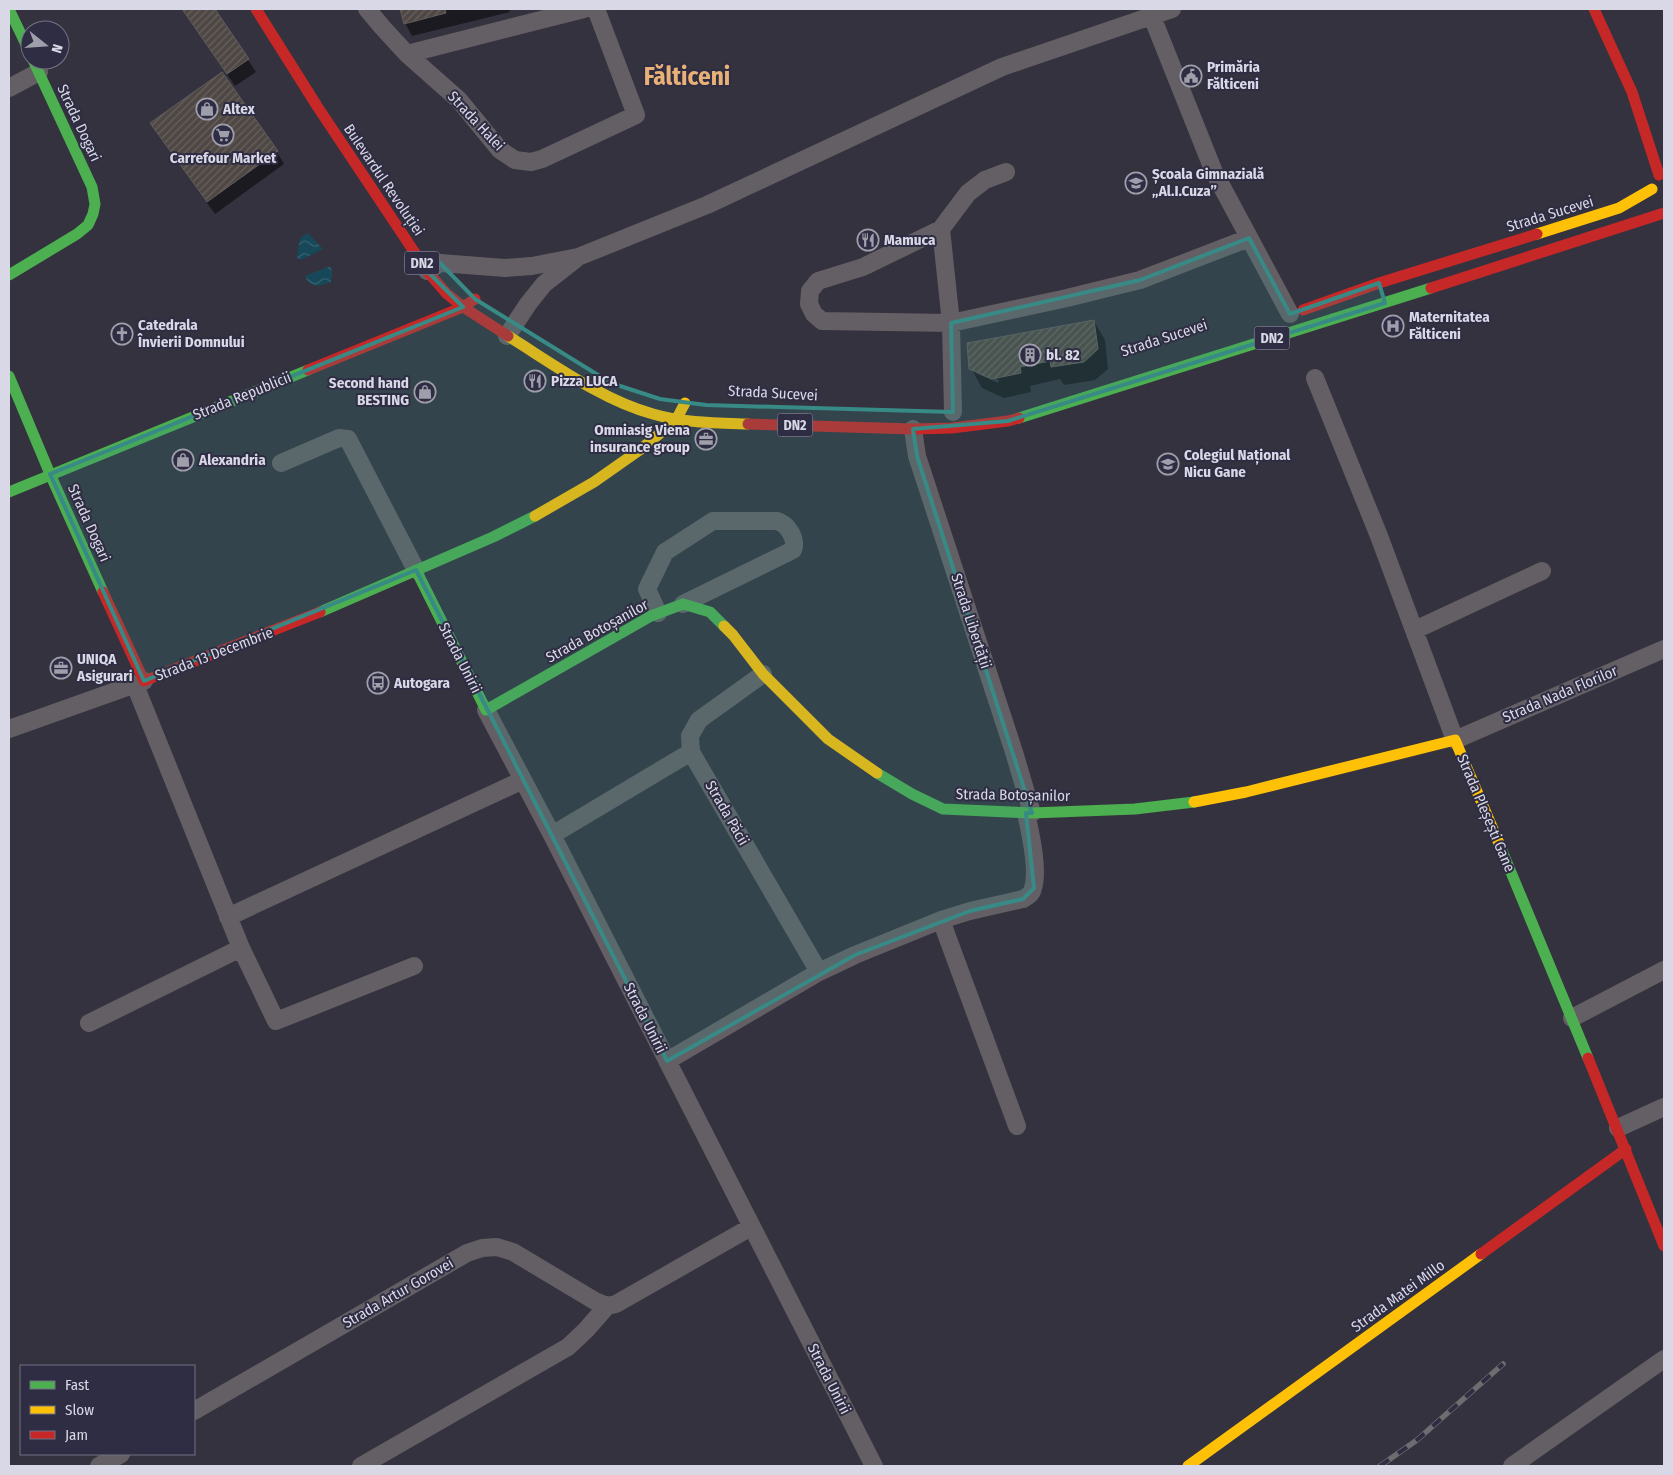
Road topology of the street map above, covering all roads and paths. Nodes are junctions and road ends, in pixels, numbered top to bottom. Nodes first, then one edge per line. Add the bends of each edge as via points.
1 (9, 9) edge
2 (256, 9) edge
3 (367, 9) edge
4 (584, 9) edge
5 (596, 9) edge
6 (1172, 9) edge
7 (1594, 9) edge
8 (1151, 12) edge
9 (20, 32) edge
10 (408, 54) junction
11 (31, 70) edge
12 (38, 70) edge
13 (9, 88) edge
14 (1632, 92) junction
15 (1657, 134) dead end
16 (1006, 172) dead end
17 (1662, 174) edge
18 (1652, 189) junction
19 (1664, 211) edge
20 (941, 229) junction
21 (1249, 238) junction
22 (578, 257) junction
23 (434, 263) junction
24 (9, 275) edge
25 (452, 278) dead end
26 (1379, 283) junction
27 (464, 290) dead end
28 (1385, 303) junction
29 (463, 307) junction
30 (1283, 316) joint
31 (951, 323) junction
32 (512, 328) junction
33 (9, 376) edge
34 (1315, 378) dead end
35 (699, 404) dead end
36 (953, 412) dead end
37 (676, 420) junction
38 (913, 429) junction
39 (281, 463) dead end
40 (50, 474) junction
41 (9, 492) edge
42 (416, 570) junction
43 (1542, 570) dead end
44 (684, 604) junction
45 (658, 614) junction
46 (1416, 630) junction
47 (1664, 649) edge
48 (764, 674) junction
49 (140, 683) junction
50 (486, 710) junction
51 (10, 725) edge
52 (1455, 740) junction
53 (691, 752) junction
54 (523, 780) junction
55 (1029, 813) junction
56 (552, 834) junction
57 (228, 917) junction
58 (941, 920) junction
59 (241, 948) junction
60 (414, 966) dead end
61 (1664, 970) edge
62 (819, 972) junction
63 (1572, 1018) junction
64 (89, 1023) dead end
65 (667, 1061) junction
66 (1664, 1107) edge
67 (1017, 1126) dead end
68 (1618, 1128) junction
69 (1626, 1149) junction
70 (751, 1227) junction
71 (1664, 1246) edge
72 (607, 1306) junction
73 (1664, 1359) edge
74 (195, 1410) edge
75 (119, 1455) edge
76 (99, 1466) edge
77 (362, 1466) edge
78 (874, 1466) edge
79 (1188, 1466) edge
80 (1512, 1466) edge

1 - 9 street
2 - 23 street, Bulevardul Revoluției / DN2 via 317,106
3 - 10 street, Strada Halei
4 - 10 street
5 - 10 street, Strada Halei via 636,115 542,160 516,160 500,150 459,100
6 - 8 street
7 - 14 street
8 - 21 street via 1214,172
8 - 22 street via 1002,67 707,204
11 - 13 street
12 - 24 street, Strada Dogari via 92,187 95,204 88,225
14 - 15 street
14 - 17 street
16 - 20 street via 986,180 968,193
17 - 18 street
18 - 19 street, Strada Sucevei / DN2 via 1656,203
18 - 26 street, Strada Sucevei / DN2 via 1620,208
19 - 28 street, Strada Sucevei / DN2
20 - 31 street
20 - 31 street via 863,267 818,281 810,291 809,304 822,321
21 - 30 street
21 - 31 street via 1140,280
22 - 23 street via 514,267
22 - 32 street via 544,284
23 - 25 street, Bulevardul Revoluției / DN2
23 - 29 street, Bulevardul Revoluției / DN2 via 446,293
26 - 28 street
26 - 30 street, Strada Sucevei / DN2
27 - 29 street, Strada Republicii via 479,302
28 - 38 street, Strada Sucevei / DN2 via 1008,421
29 - 32 street, Bulevardul Revoluției / DN2
29 - 40 street, Strada Republicii
31 - 36 street
32 - 37 street, Bulevardul Revoluției / DN2 via 600,392 639,410
33 - 40 street, Strada Dogari
34 - 46 street, Strada Pleșești Gane
35 - 37 street via 681,403
37 - 38 street, Strada Sucevei / DN2
37 - 42 street via 618,466 540,514
38 - 55 street, Strada Libertății via 917,456 1014,752
39 - 42 street via 339,438 348,439
40 - 41 street, Strada Republicii
40 - 49 street, Strada Dogari
42 - 49 street, Strada 13 Decembrie via 303,619
42 - 50 street, Strada Unirii
43 - 46 street
44 - 45 street, Strada Botoșanilor
44 - 45 street via 793,550 794,539 785,524 777,521 713,521 665,552 646,590
44 - 48 street, Strada Botoșanilor via 710,612
45 - 50 street, Strada Botoșanilor
46 - 52 street, Strada Pleșești Gane
47 - 52 street, Strada Nada Florilor
48 - 53 street via 699,720 690,736
48 - 55 street, Strada Botoșanilor via 828,739 866,767 912,794 943,808
49 - 51 street, Strada 13 Decembrie
49 - 57 street
50 - 54 street, Strada Unirii
52 - 55 street, Strada Botoșanilor via 1185,804
52 - 63 street, Strada Pleșești Gane
53 - 56 street
53 - 62 street, Strada Păcii
54 - 56 street, Strada Unirii
54 - 57 street
55 - 58 street via 1035,873 1030,895
56 - 65 street, Strada Unirii
57 - 59 street
58 - 62 street
58 - 67 street
59 - 60 street via 276,1022
59 - 64 street
61 - 63 street
62 - 65 street
63 - 68 street, Strada Pleșești Gane
65 - 70 street, Strada Unirii
66 - 68 street
68 - 69 street, Strada Pleșești Gane
69 - 71 street, Strada Pleșești Gane
69 - 79 street, Strada Matei Millo
70 - 72 street via 616,1304
70 - 78 street, Strada Unirii
72 - 74 street, Strada Artur Gorovei via 513,1252 497,1247 482,1248 466,1253
72 - 77 street via 568,1347
73 - 80 street
75 - 76 street

